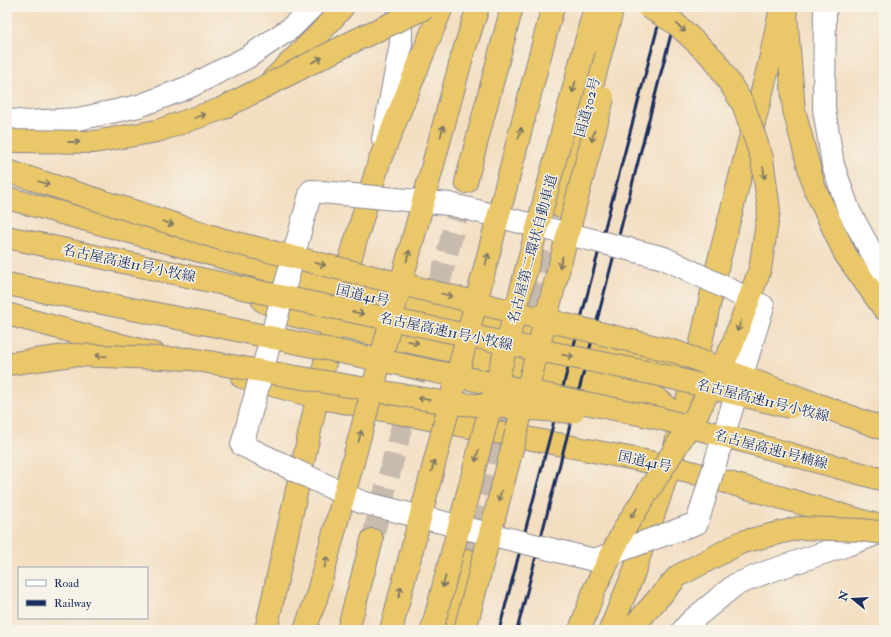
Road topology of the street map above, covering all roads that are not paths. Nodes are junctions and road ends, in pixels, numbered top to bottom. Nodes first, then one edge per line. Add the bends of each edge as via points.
1 (312, 7) edge
2 (343, 7) edge
3 (397, 7) edge
4 (427, 7) edge
5 (442, 7) edge
6 (478, 7) edge
7 (512, 7) edge
8 (552, 7) edge
9 (595, 7) edge
10 (613, 7) edge
11 (626, 7) edge
12 (648, 7) edge
13 (781, 7) edge
14 (786, 7) edge
15 (825, 7) edge
16 (264, 87) junction
17 (7, 120) edge
18 (7, 139) edge
19 (379, 162) junction
20 (7, 171) edge
21 (466, 182) tunnel mouth
22 (7, 198) edge
23 (560, 206) tunnel mouth
24 (7, 237) edge
25 (182, 247) junction
26 (884, 275) edge
27 (7, 284) edge
28 (341, 290) junction
29 (884, 309) edge
30 (7, 314) edge
31 (333, 325) junction
32 (7, 364) edge
33 (695, 370) junction
34 (317, 397) junction
35 (658, 418) junction
36 (884, 421) edge
37 (884, 430) edge
38 (678, 433) junction
39 (242, 445) joint
40 (670, 466) junction
41 (884, 480) edge
42 (884, 527) edge
43 (884, 532) edge
44 (372, 540) tunnel mouth
45 (467, 560) tunnel mouth
46 (266, 630) edge
47 (305, 630) edge
48 (348, 630) edge
49 (391, 630) edge
50 (432, 630) edge
51 (448, 630) edge
52 (465, 630) edge
53 (580, 630) edge
54 (610, 630) edge
55 (630, 630) edge
56 (683, 630) edge

1 - 17 street via 291,28 248,57 189,87 139,106 78,119 28,122
2 - 16 highway, bridge
3 - 19 street via 401,17 401,44
16 -> 4 highway, bridge
5 - 19 highway
47 -> 6 highway, bridge via 316,599 462,57
7 - 21 highway
49 -> 8 highway, bridge
9 -> 50 highway, 名古屋第二環状自動車道, bridge
10 - 23 highway, 国道302号
11 -> 52 highway, bridge
12 -> 53 highway, bridge via 675,23 714,60 743,104 762,158 769,210 760,269 732,346 697,414 623,531 595,588
13 - 33 highway via 718,264
14 - 29 highway via 794,110 814,187 845,254
15 - 26 street via 824,109 833,165 849,211
18 -> 16 highway, bridge via 94,142 157,131 221,109
19 - 28 highway
20 -> 37 highway, bridge via 224,240 676,352
22 - 25 highway, 国道41号
24 -> 37 highway, 名古屋高速11号小牧線, bridge via 660,375
25 - 28 highway, 国道41号
25 - 31 highway via 264,301 292,315
27 - 35 highway, bridge
28 - 31 highway
28 - 33 highway, 国道41号
30 - 34 highway, 国道41号
31 - 34 highway
31 -> 38 highway via 648,394 661,401 673,414
35 -> 32 highway, bridge via 448,403 191,359 73,355
33 - 36 highway, 国道41号
33 - 38 highway
34 - 40 highway, 国道41号
34 - 46 highway
35 - 41 highway, 名古屋高速1号楠線, bridge
38 - 40 highway
39 - 39 street, bridge via 360,502 594,560 697,523 763,306 664,258 449,204 312,191
40 - 42 highway, 国道41号
40 - 54 highway via 633,575
43 - 55 highway, bridge via 799,528 742,542 678,576
43 - 56 street via 735,585
44 - 48 highway
45 - 51 highway

